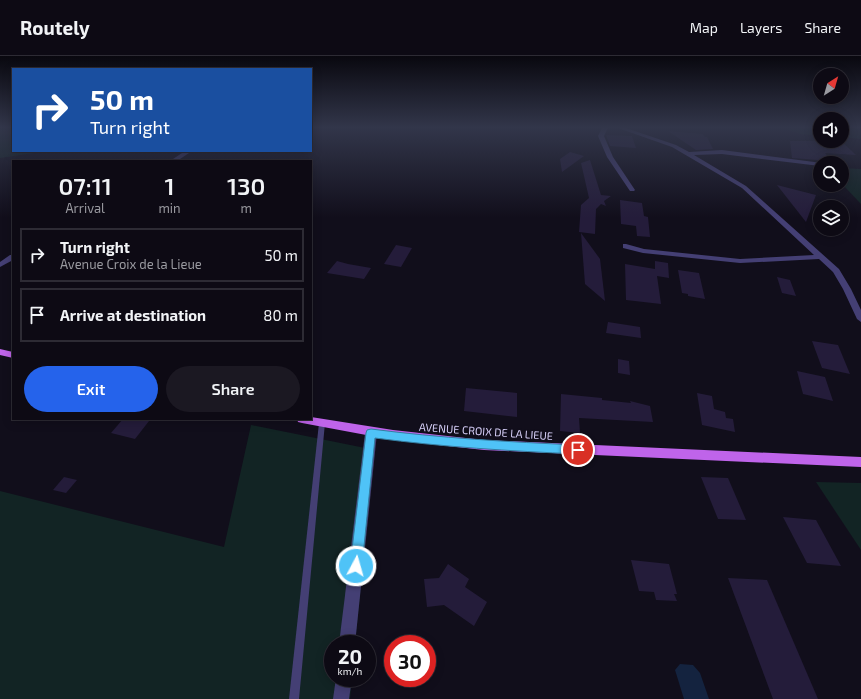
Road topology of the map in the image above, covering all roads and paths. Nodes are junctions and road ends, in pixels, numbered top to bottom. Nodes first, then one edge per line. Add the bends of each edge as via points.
1 (611, 158) edge
2 (694, 158) edge
3 (771, 158) edge
4 (813, 163) edge
5 (632, 190) dead end
6 (626, 246) dead end
7 (821, 257) junction
8 (12, 258) edge
9 (0, 265) edge
10 (861, 319) edge
11 (0, 352) edge
12 (12, 355) edge
13 (307, 420) edge
14 (322, 423) junction
15 (371, 433) junction
16 (861, 462) edge
17 (348, 635) edge
18 (343, 687) edge
19 (294, 699) edge
20 (341, 699) edge

1 - 5 street
2 - 7 street via 744,187
3 - 4 street
6 - 7 street via 643,251 740,261
7 - 10 street via 836,271
8 - 9 street
11 - 12 main road
13 - 14 main road, AVENUE CROIX DE LA LIEUE
14 - 15 main road, AVENUE CROIX DE LA LIEUE
14 - 19 lane
15 - 16 main road, AVENUE CROIX DE LA LIEUE via 484,445
15 - 17 street
18 - 20 street

